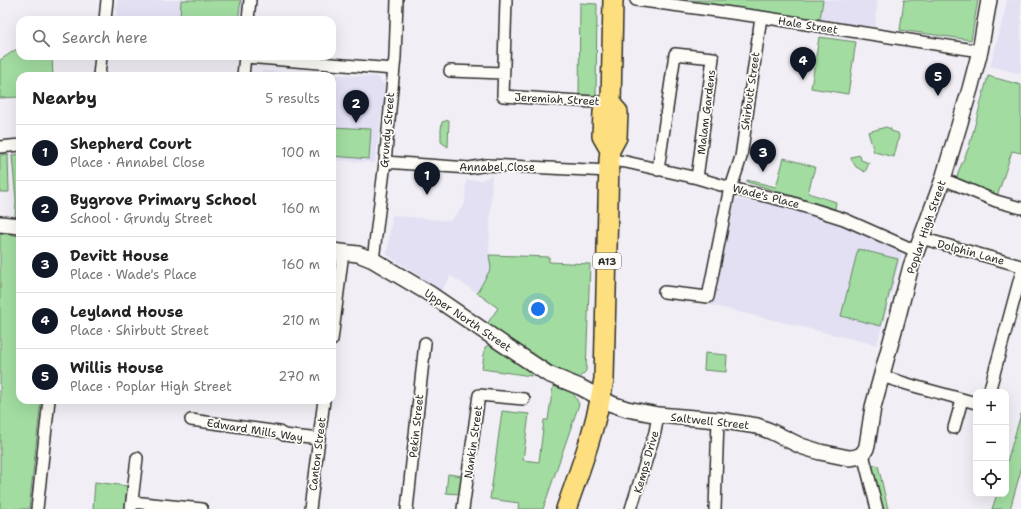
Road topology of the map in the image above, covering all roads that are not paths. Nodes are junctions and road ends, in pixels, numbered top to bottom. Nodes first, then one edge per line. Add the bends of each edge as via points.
1 (107, 0) edge
2 (250, 0) edge
3 (397, 0) edge
4 (506, 0) edge
5 (613, 0) edge
6 (636, 0) edge
7 (989, 0) edge
8 (105, 16) edge
9 (248, 16) edge
10 (761, 17) junction
11 (980, 51) junction
12 (101, 60) edge
13 (245, 60) edge
14 (282, 60) edge
15 (393, 69) junction
16 (450, 71) dead end
17 (99, 72) edge
18 (243, 72) edge
19 (504, 73) junction
20 (611, 103) junction
21 (16, 145) edge
22 (0, 147) edge
23 (610, 160) junction
24 (385, 162) junction
25 (658, 170) junction
26 (697, 178) junction
27 (943, 179) junction
28 (730, 188) junction
29 (1021, 208) edge
30 (0, 224) edge
31 (16, 226) edge
32 (919, 244) junction
33 (338, 252) edge
34 (373, 260) junction
35 (1021, 266) edge
36 (1021, 274) edge
37 (336, 281) edge
38 (664, 292) dead end
39 (425, 343) dead end
40 (881, 376) junction
41 (990, 389) edge
42 (601, 398) junction
43 (524, 399) dead end
44 (962, 400) junction
45 (973, 402) edge
46 (49, 404) edge
47 (323, 404) edge
48 (658, 415) junction
49 (191, 420) dead end
50 (718, 420) junction
51 (954, 428) dead end
52 (319, 439) junction
53 (863, 454) junction
54 (137, 458) dead end
55 (132, 506) edge
56 (37, 509) edge
57 (202, 509) edge
58 (310, 509) edge
59 (407, 509) edge
60 (463, 509) edge
61 (566, 509) edge
62 (631, 509) edge
63 (715, 509) edge
64 (877, 509) edge

1 - 8 street
2 - 9 street
3 - 15 street, Grundy Street
4 - 19 street
5 - 20 highway, A13
6 - 10 street, Hale Street
7 - 11 street, Poplar High Street
10 - 11 street, Hale Street
10 - 28 street, Shirbutt Street via 741,157
11 - 27 street, Poplar High Street
12 - 17 street
13 - 18 street
14 - 15 street
15 - 24 street, Grundy Street
16 - 19 street
19 - 20 street, Jeremiah Street via 503,96
20 - 23 highway, A13 via 603,112 602,136
21 - 22 street
23 - 24 street, Annabel Close via 469,168
23 - 25 street, Wade's Place
23 - 42 highway, A13
24 - 34 street, Grundy Street
25 - 26 street, Wade's Place
25 - 26 street, Malam Gardens via 674,54 713,58
26 - 28 street, Wade's Place
27 - 29 street
27 - 32 street, Poplar High Street
28 - 32 street, Wade's Place via 790,202
28 - 38 street, Shirbutt Street via 708,297
30 - 31 street
32 - 35 street, Dolphin Lane
32 - 40 street, Poplar High Street
33 - 34 street, Upper North Street via 358,254
33 - 37 street
34 - 42 street, Upper North Street via 430,294 548,374
36 - 41 street
39 - 59 street, Pekin Street
40 - 44 street
40 - 53 street, Poplar High Street via 867,446
42 - 48 street, Saltwell Street via 627,409
42 - 61 highway, A13 via 585,457
43 - 60 street, Nankin Street via 480,395
44 - 45 street
44 - 51 street
46 - 56 street
47 - 52 street, Canton Street
48 - 50 street, Saltwell Street
48 - 62 street, Kemps Drive
49 - 52 street, Edward Mills Way
50 - 53 street, Saltwell Street via 757,426 820,452 853,458
50 - 63 street
52 - 58 street, Canton Street
53 - 64 street
54 - 55 street
55 - 57 street

